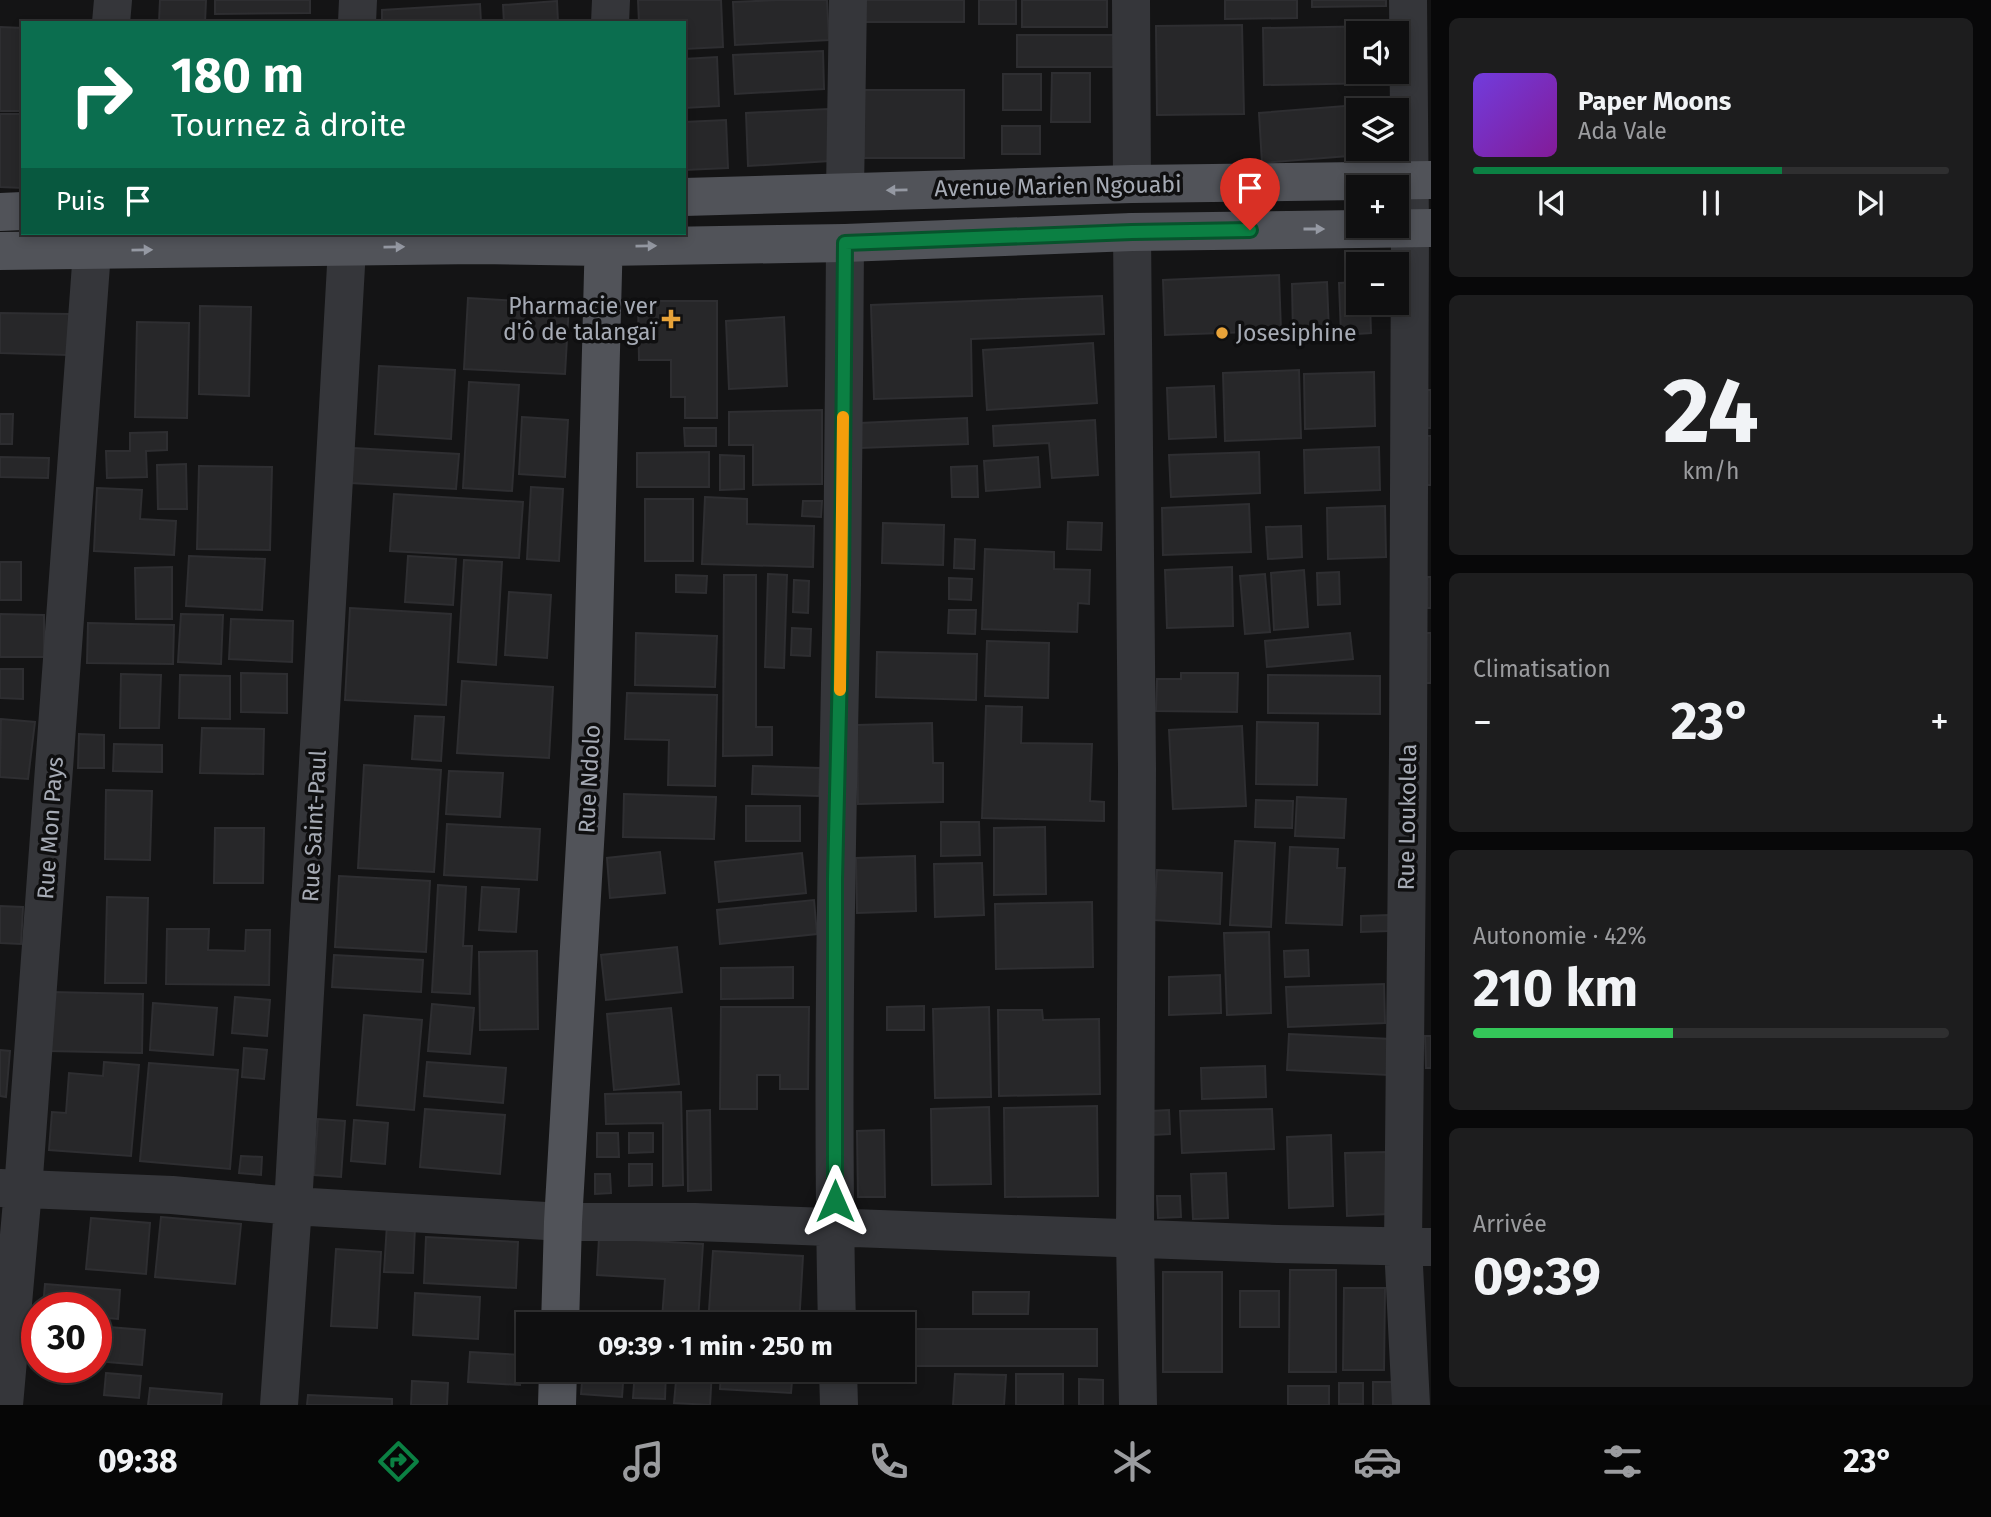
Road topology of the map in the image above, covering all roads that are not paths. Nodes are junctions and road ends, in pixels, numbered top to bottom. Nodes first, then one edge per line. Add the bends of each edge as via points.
1 (113, 0) edge
2 (358, 0) edge
3 (611, 0) edge
4 (848, 0) edge
5 (1132, 0) edge
6 (1408, 0) edge
7 (111, 21) edge
8 (357, 21) edge
9 (610, 21) edge
10 (1420, 180) edge
11 (1132, 184) junction
12 (845, 191) junction
13 (686, 197) edge
14 (21, 211) edge
15 (0, 212) edge
16 (1421, 228) edge
17 (1132, 232) junction
18 (604, 240) edge
19 (845, 243) junction
20 (346, 247) junction
21 (0, 251) edge
22 (92, 251) junction
23 (12, 1189) edge
24 (293, 1206) junction
25 (563, 1222) junction
26 (835, 1227) junction
27 (1135, 1238) junction
28 (1417, 1247) edge
29 (560, 1312) edge
30 (837, 1312) edge
31 (558, 1382) edge
32 (838, 1382) edge
33 (4, 1405) edge
34 (279, 1405) edge
35 (557, 1405) edge
36 (839, 1405) edge
37 (1138, 1405) edge
38 (1412, 1405) edge

1 - 7 street
2 - 8 street
3 - 9 street
4 - 12 street
5 - 11 street
6 - 10 street
10 - 11 main road, Avenue Marien Ngouabi
10 - 16 street, Rue Loukolela
11 -> 12 main road, Avenue Marien Ngouabi
12 - 13 main road, Avenue Marien Ngouabi
14 - 15 main road
17 -> 16 main road
16 - 28 street, Rue Loukolela via 1408,753
17 - 19 main road
17 - 27 street
18 -> 19 main road
20 -> 18 main road
18 - 25 main road, Rue Ndolo via 591,741
19 - 26 street via 835,879
22 -> 20 main road
20 - 24 street, Rue Saint-Paul
21 - 22 main road
22 - 23 street, Rue Mon Pays
23 - 24 street via 172,1195
23 - 33 street, Rue Mon Pays
24 - 25 street
24 - 34 street, Rue Saint-Paul
25 - 26 street
25 - 29 main road, Rue Ndolo
26 - 27 street
26 - 30 street
27 - 28 street
27 - 37 street
28 - 38 street, Rue Loukolela
31 - 35 main road
32 - 36 street

